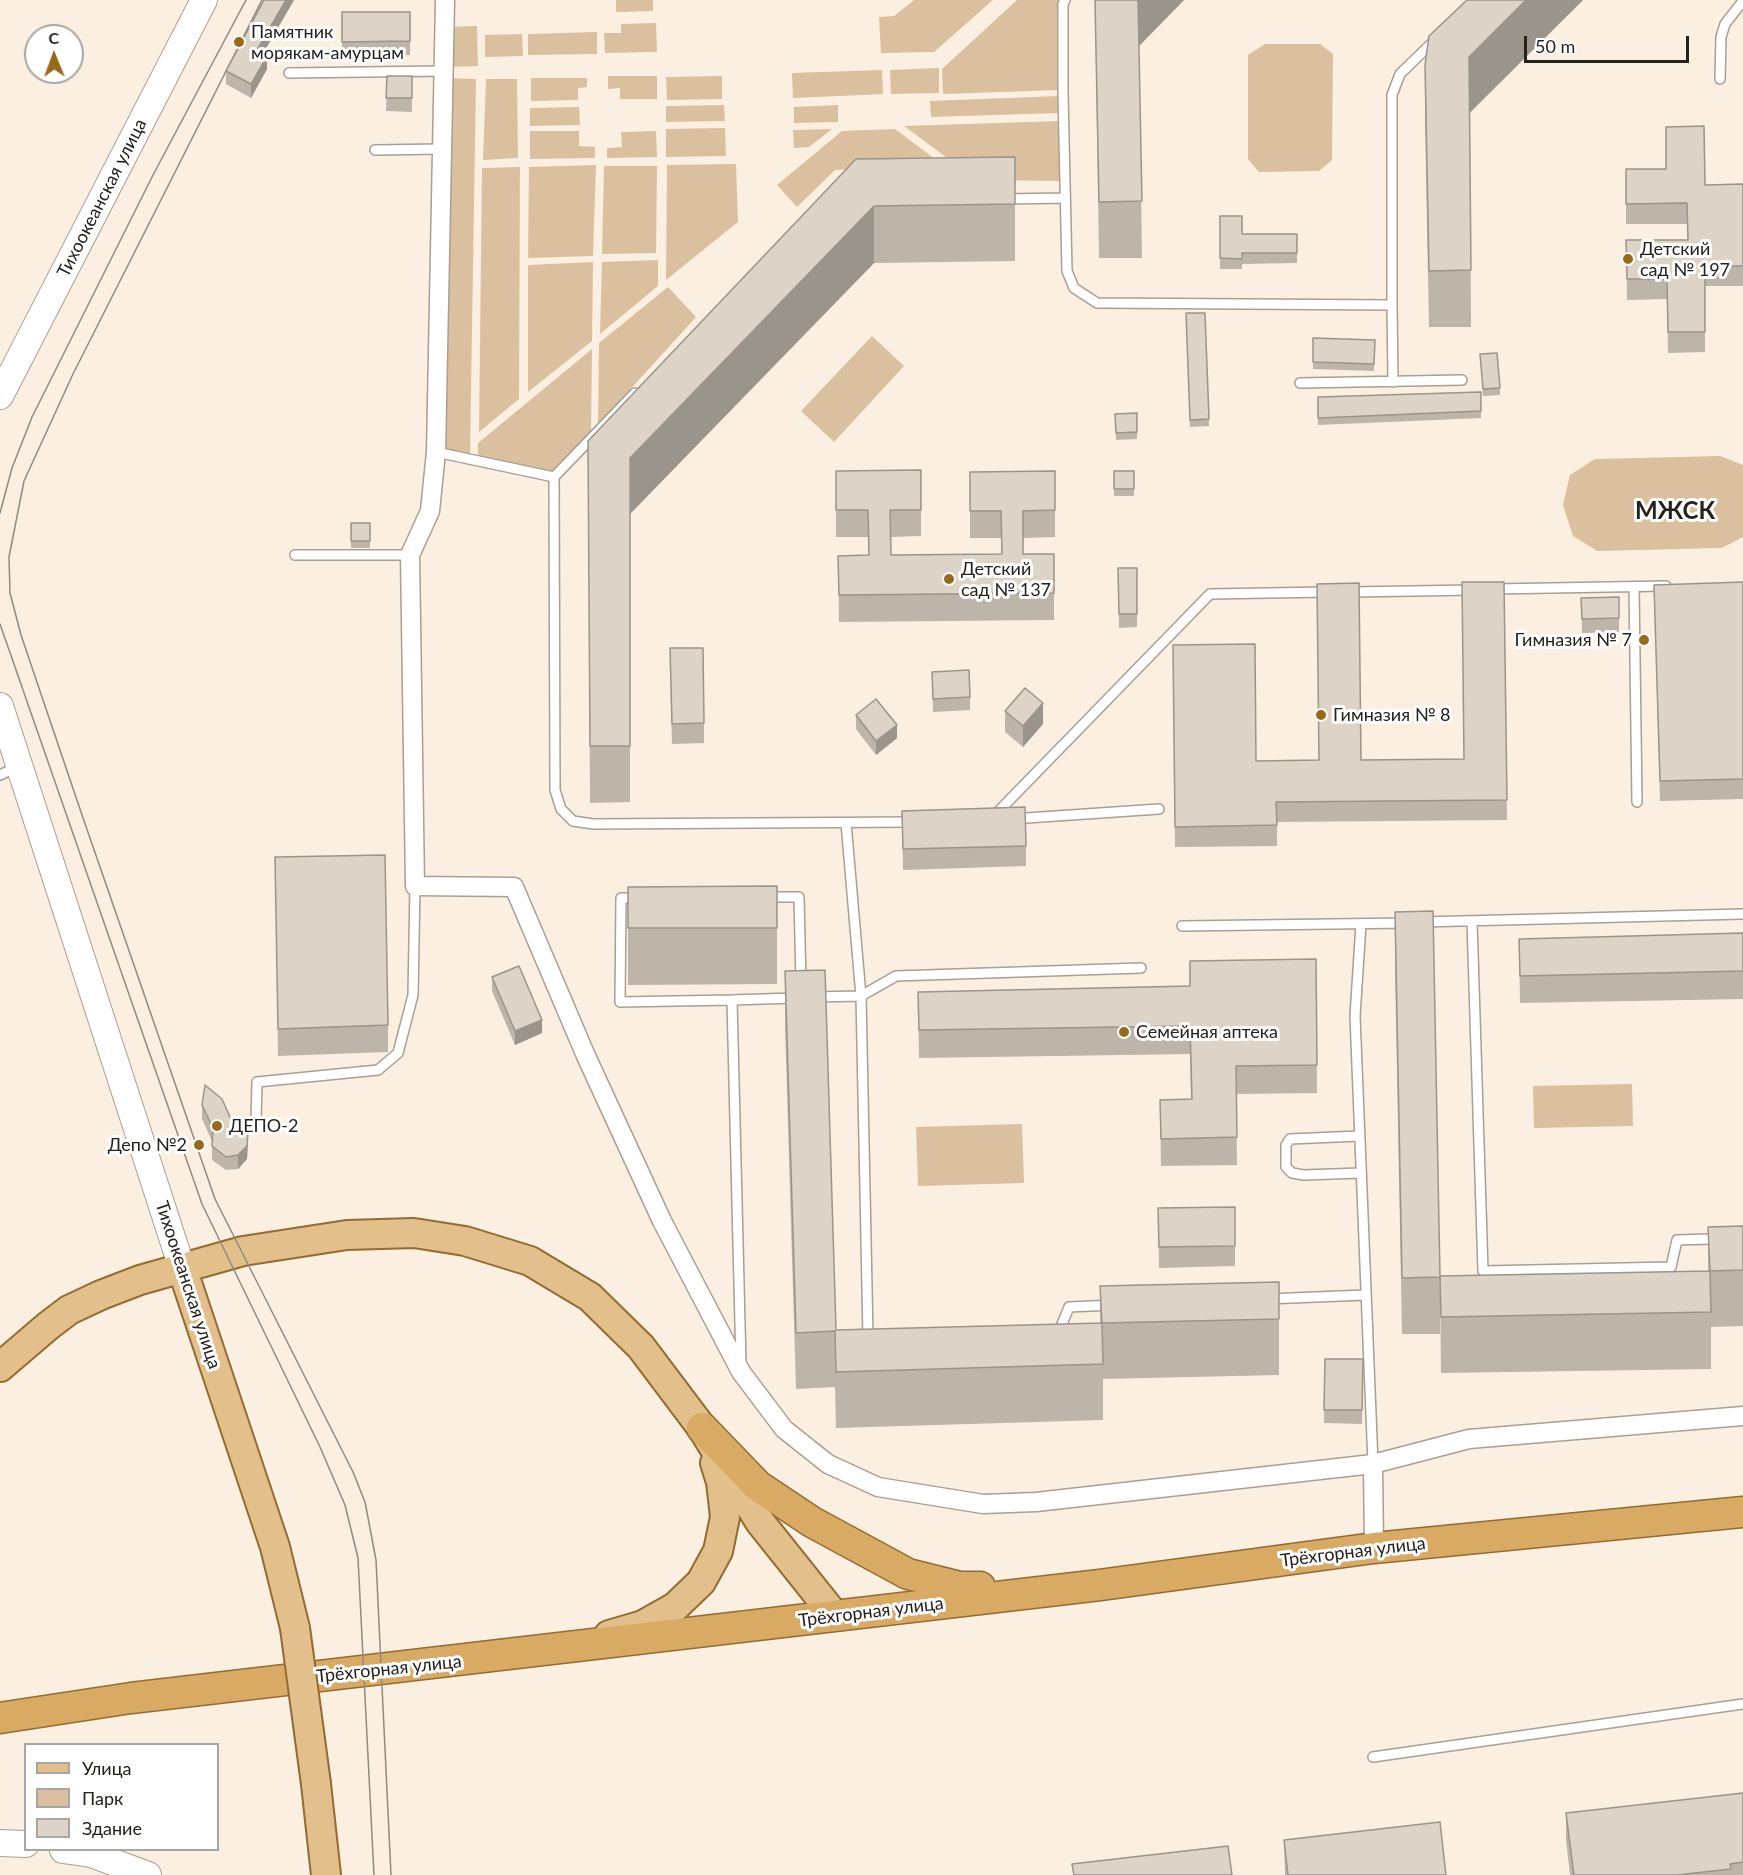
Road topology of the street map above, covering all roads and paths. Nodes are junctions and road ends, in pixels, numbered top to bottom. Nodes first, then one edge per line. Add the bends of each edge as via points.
1 (204, 0) edge
2 (446, 0) edge
3 (1065, 0) edge
4 (1743, 2) edge
5 (1442, 33) edge
6 (444, 70) junction
7 (289, 72) dead end
8 (1720, 79) dead end
9 (442, 148) junction
10 (375, 150) dead end
11 (1065, 198) junction
12 (995, 199) edge
13 (1392, 305) junction
14 (1462, 380) dead end
15 (1393, 382) junction
16 (1300, 383) dead end
17 (644, 384) edge
18 (0, 396) edge
19 (436, 452) junction
20 (554, 477) junction
21 (295, 555) dead end
22 (410, 555) junction
23 (1678, 586) edge
24 (1634, 587) junction
25 (0, 706) edge
26 (10, 770) edge
27 (1637, 802) dead end
28 (1159, 809) dead end
29 (990, 820) junction
30 (978, 821) edge
31 (930, 822) edge
32 (846, 823) junction
33 (415, 886) junction
34 (752, 897) edge
35 (645, 898) edge
36 (1743, 914) edge
37 (1472, 921) junction
38 (1360, 924) junction
39 (1182, 926) dead end
40 (1141, 968) dead end
41 (861, 996) junction
42 (802, 998) junction
43 (732, 1000) junction
44 (256, 1121) dead end
45 (1359, 1136) junction
46 (1360, 1173) junction
47 (1743, 1238) edge
48 (182, 1268) junction
49 (1365, 1296) junction
50 (1258, 1300) edge
51 (1128, 1305) edge
52 (1047, 1334) edge
53 (880, 1336) edge
54 (0, 1367) edge
55 (741, 1372) junction
56 (1743, 1416) edge
57 (702, 1428) junction
58 (1373, 1464) junction
59 (1743, 1512) edge
60 (1374, 1548) junction
61 (1100, 1585) junction
62 (835, 1616) junction
63 (522, 1654) junction
64 (131, 1698) junction
65 (0, 1702) edge
66 (1743, 1704) edge
67 (0, 1718) edge
68 (1373, 1757) dead end
69 (0, 1843) edge
70 (24, 1844) edge
71 (70, 1851) edge
72 (148, 1875) edge
73 (326, 1875) edge

1 - 18 main road, Тихоокеанская улица
2 - 6 street
3 - 11 lane
4 - 8 lane via 1725,24 1721,37
5 - 13 lane via 1400,74 1393,87
6 - 7 lane
6 - 9 street
9 - 10 lane
9 - 19 street
11 - 12 lane
11 - 13 lane via 1067,271 1074,288 1097,303
13 - 15 lane
14 - 15 lane
15 - 16 lane
17 - 20 lane
19 - 20 lane
19 - 22 street via 430,511
20 - 32 lane via 555,790 561,809 573,821 593,825
21 - 22 lane
22 - 33 street
23 - 24 lane
24 - 27 lane
24 - 29 lane via 1210,594
25 - 26 main road, Тихоокеанская улица
26 - 48 main road, Тихоокеанская улица
28 - 29 lane
29 - 30 lane
31 - 32 lane
32 - 41 lane
33 - 44 lane via 413,995 398,1053 378,1070 256,1082
33 - 55 street via 514,887 662,1221
34 - 42 lane via 799,897
35 - 43 lane via 621,898 620,1002
36 - 37 lane
37 - 38 lane
37 - 47 lane via 1483,1271 1671,1267 1677,1240
38 - 39 lane
38 - 45 lane via 1355,1016
40 - 41 lane via 896,976
41 - 42 lane
41 - 53 lane via 868,1337
42 - 43 lane
43 - 55 lane
45 - 46 lane
45 - 46 lane via 1290,1139 1286,1145 1286,1167 1292,1173 1304,1175
46 - 49 lane
48 - 54 main road via 69,1310
48 - 57 main road via 243,1251 347,1235 414,1233 465,1240 530,1261 591,1297 641,1347
48 - 73 main road, Тихоокеанская улица, bridge via 275,1547 295,1628
49 - 50 lane
49 - 58 lane
51 - 52 lane via 1069,1307 1059,1334
55 - 58 street via 784,1429 828,1464 879,1487 983,1504 1036,1502
56 - 58 street via 1469,1439
57 - 61 highway via 758,1486 812,1522 908,1574 960,1587
57 - 62 main road via 760,1522
57 - 63 main road via 721,1482 725,1517 718,1551 701,1582 675,1607 643,1625
58 - 60 street
59 - 60 highway, Трёхгорная улица
60 - 61 highway, Трёхгорная улица
61 - 62 highway, Трёхгорная улица
62 - 63 highway, Трёхгорная улица
63 - 64 highway, Трёхгорная улица
64 - 65 highway via 27,1707
64 - 67 highway, Трёхгорная улица
66 - 68 lane
69 - 70 main road
71 - 72 main road via 91,1854

